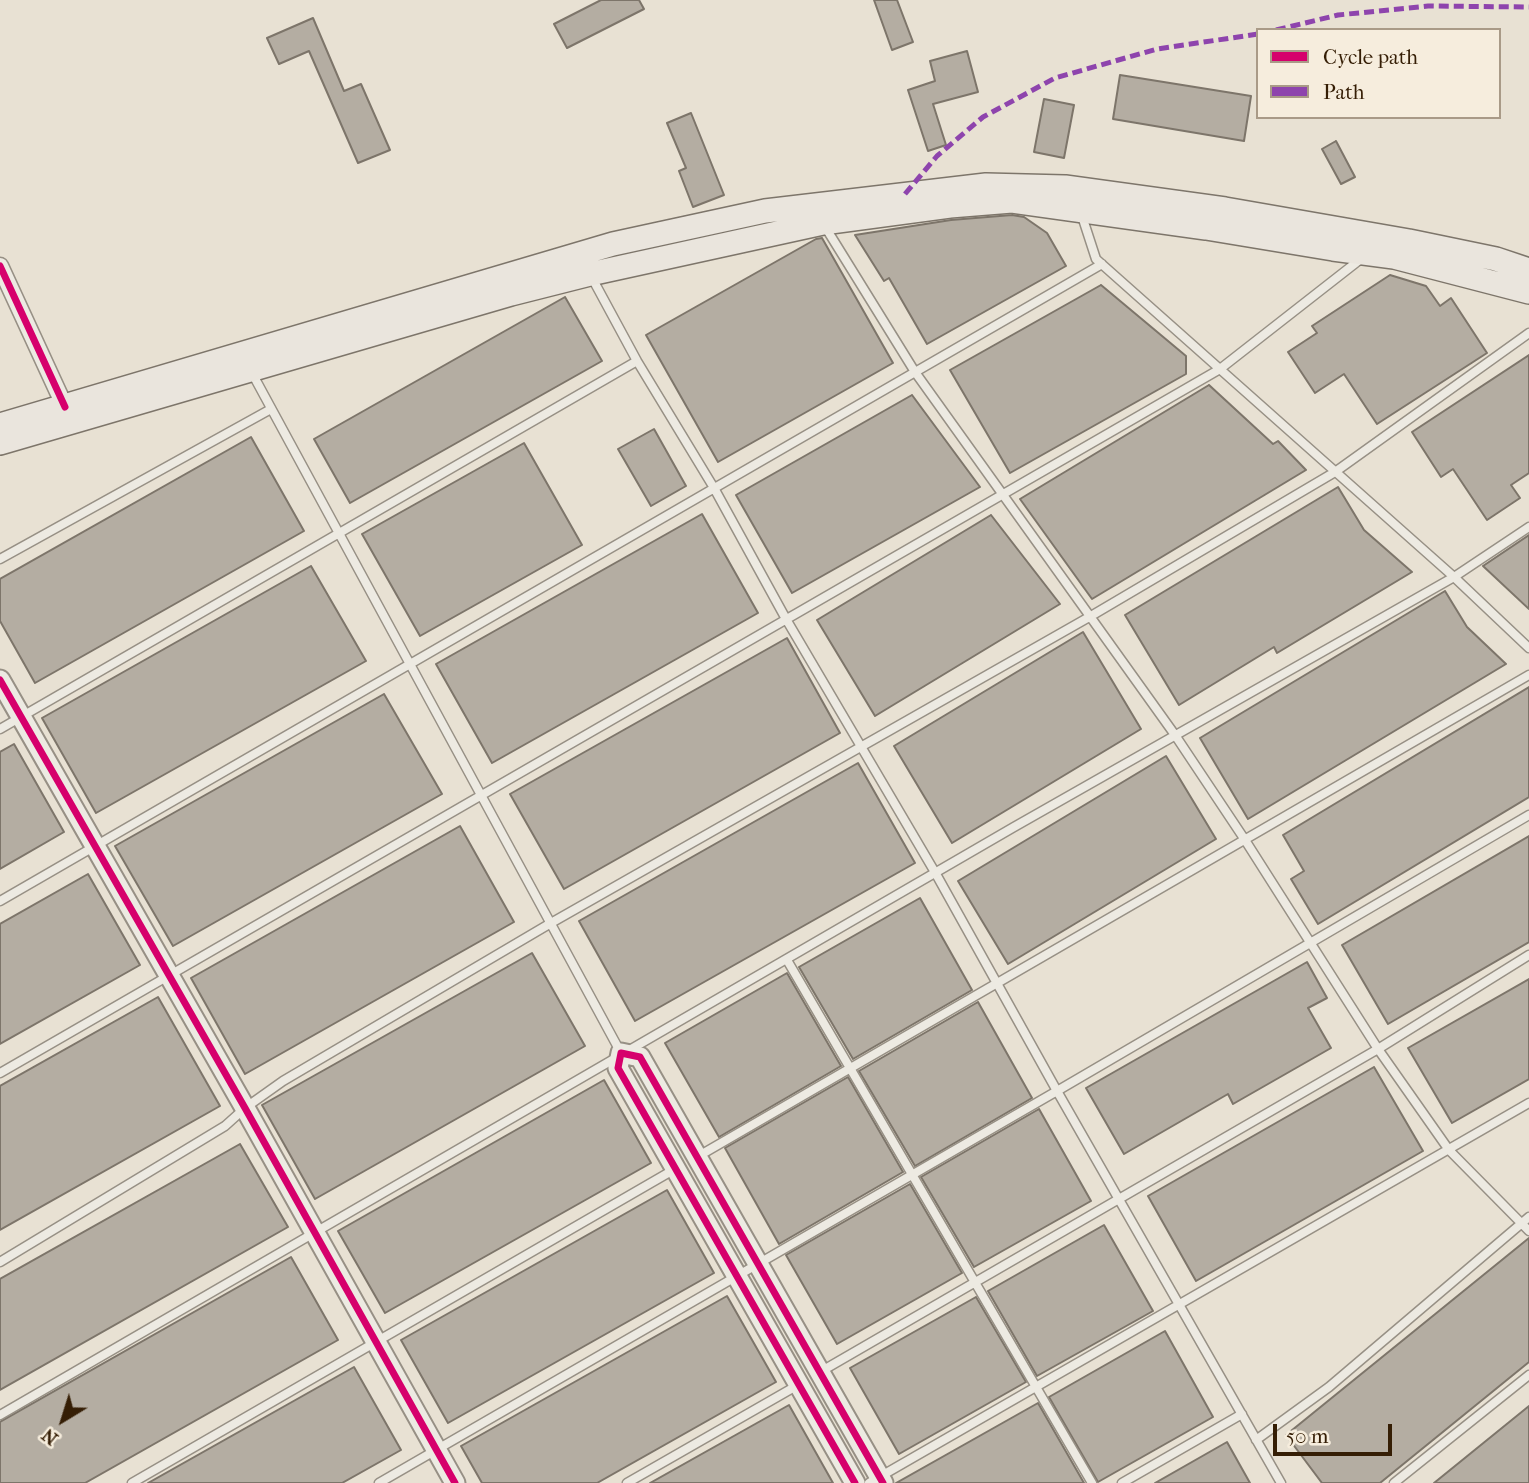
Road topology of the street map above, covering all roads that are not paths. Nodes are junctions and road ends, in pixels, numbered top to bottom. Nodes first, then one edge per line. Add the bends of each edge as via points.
1 (1081, 200) junction
2 (822, 223) junction
3 (1367, 254) junction
4 (1102, 264) junction
5 (0, 266) edge
6 (1529, 270) edge
7 (590, 274) junction
8 (1529, 292) edge
9 (1529, 333) edge
10 (636, 361) junction
11 (250, 369) junction
12 (1220, 369) junction
13 (915, 372) junction
14 (65, 407) junction
15 (271, 409) junction
16 (0, 425) edge
17 (0, 443) edge
18 (1335, 472) junction
19 (714, 488) junction
20 (1002, 494) junction
21 (1529, 527) edge
22 (340, 533) junction
23 (0, 559) edge
24 (1454, 577) junction
25 (1091, 616) junction
26 (786, 619) junction
27 (1529, 648) edge
28 (410, 664) junction
29 (1529, 676) edge
30 (0, 680) edge
31 (21, 717) junction
32 (0, 729) edge
33 (1175, 735) junction
34 (861, 747) junction
35 (481, 795) junction
36 (1529, 815) edge
37 (1245, 840) junction
38 (94, 846) junction
39 (936, 874) junction
40 (0, 901) edge
41 (551, 923) junction
42 (1310, 942) junction
43 (1529, 954) edge
44 (787, 960) junction
45 (168, 976) junction
46 (998, 983) junction
47 (1378, 1049) junction
48 (621, 1054) junction
49 (850, 1068) junction
50 (0, 1073) edge
51 (1057, 1091) junction
52 (1529, 1103) edge
53 (245, 1108) junction
54 (1449, 1150) junction
55 (697, 1157) junction
56 (676, 1169) junction
57 (912, 1175) junction
58 (1119, 1199) junction
59 (1529, 1217) edge
60 (1521, 1224) junction
61 (1529, 1231) edge
62 (314, 1233) junction
63 (0, 1262) edge
64 (758, 1264) junction
65 (737, 1276) junction
66 (975, 1283) junction
67 (1178, 1304) junction
68 (376, 1342) junction
69 (820, 1372) junction
70 (1529, 1375) edge
71 (798, 1384) junction
72 (1035, 1387) junction
73 (0, 1415) edge
74 (1242, 1415) junction
75 (1256, 1440) junction
76 (437, 1450) junction
77 (877, 1481) edge
78 (132, 1483) edge
79 (379, 1483) edge
80 (455, 1483) edge
81 (627, 1483) edge
82 (855, 1483) edge
83 (1091, 1483) edge
84 (1122, 1483) edge
85 (1281, 1483) edge
86 (1394, 1483) edge

1 - 2 main road via 950,206
1 - 3 main road
1 - 4 lane via 1096,258
1 - 6 main road via 1225,209 1409,241
1 - 14 main road via 1065,187 986,184 752,213 613,244
2 - 7 main road
2 - 13 lane
3 - 8 main road
3 - 12 lane
4 - 12 lane
4 - 13 lane
5 - 14 street
7 - 10 lane
7 - 11 main road
9 - 18 lane
10 - 19 lane
10 - 22 lane
11 - 15 lane
11 - 17 main road
12 - 18 lane
12 - 20 lane
13 - 19 lane
13 - 20 lane
14 - 16 main road
15 - 22 lane
15 - 23 lane
18 - 24 lane
18 - 25 lane
19 - 26 lane
19 - 28 lane
20 - 25 lane
20 - 26 lane
21 - 24 lane
22 - 28 lane
22 - 31 lane
24 - 27 lane
24 - 33 lane
25 - 33 lane
25 - 34 lane
26 - 34 lane
26 - 35 lane
28 - 35 lane
28 - 38 lane
29 - 37 lane
30 - 31 street
31 - 32 lane
31 - 38 street
33 - 37 lane
33 - 39 lane
34 - 39 lane
34 - 41 lane
35 - 41 lane
35 - 45 lane
36 - 42 lane
37 - 42 lane
37 - 46 lane
38 - 40 lane
38 - 45 street
39 - 44 lane
39 - 46 lane
41 - 48 lane
41 - 53 lane
42 - 47 lane
42 - 51 lane
43 - 47 lane
44 - 48 lane
44 - 49 lane
45 - 50 lane
45 - 53 street
46 - 49 lane
46 - 51 lane
47 - 54 lane
47 - 58 lane
48 - 55 street via 640,1057
48 - 56 street via 618,1068
48 - 62 lane
49 - 55 lane
49 - 57 lane
51 - 57 lane
51 - 58 lane
52 - 54 lane
53 - 62 street
53 - 63 lane via 225,1126
54 - 60 lane
54 - 67 lane
55 - 64 street
56 - 65 street
56 - 68 lane
57 - 64 lane
57 - 66 lane
58 - 66 lane
58 - 67 lane
59 - 60 lane
60 - 61 lane
60 - 75 lane via 1329,1387
62 - 68 street
62 - 73 lane
64 - 65 lane
64 - 69 street
65 - 71 street
65 - 76 lane
66 - 69 lane
66 - 72 lane
67 - 72 lane
67 - 74 lane
68 - 76 street
68 - 78 lane
69 - 77 street
70 - 86 lane
71 - 81 lane
71 - 82 street
72 - 77 lane
72 - 83 lane
74 - 75 lane
74 - 84 lane
75 - 85 lane
76 - 79 lane
76 - 80 street

